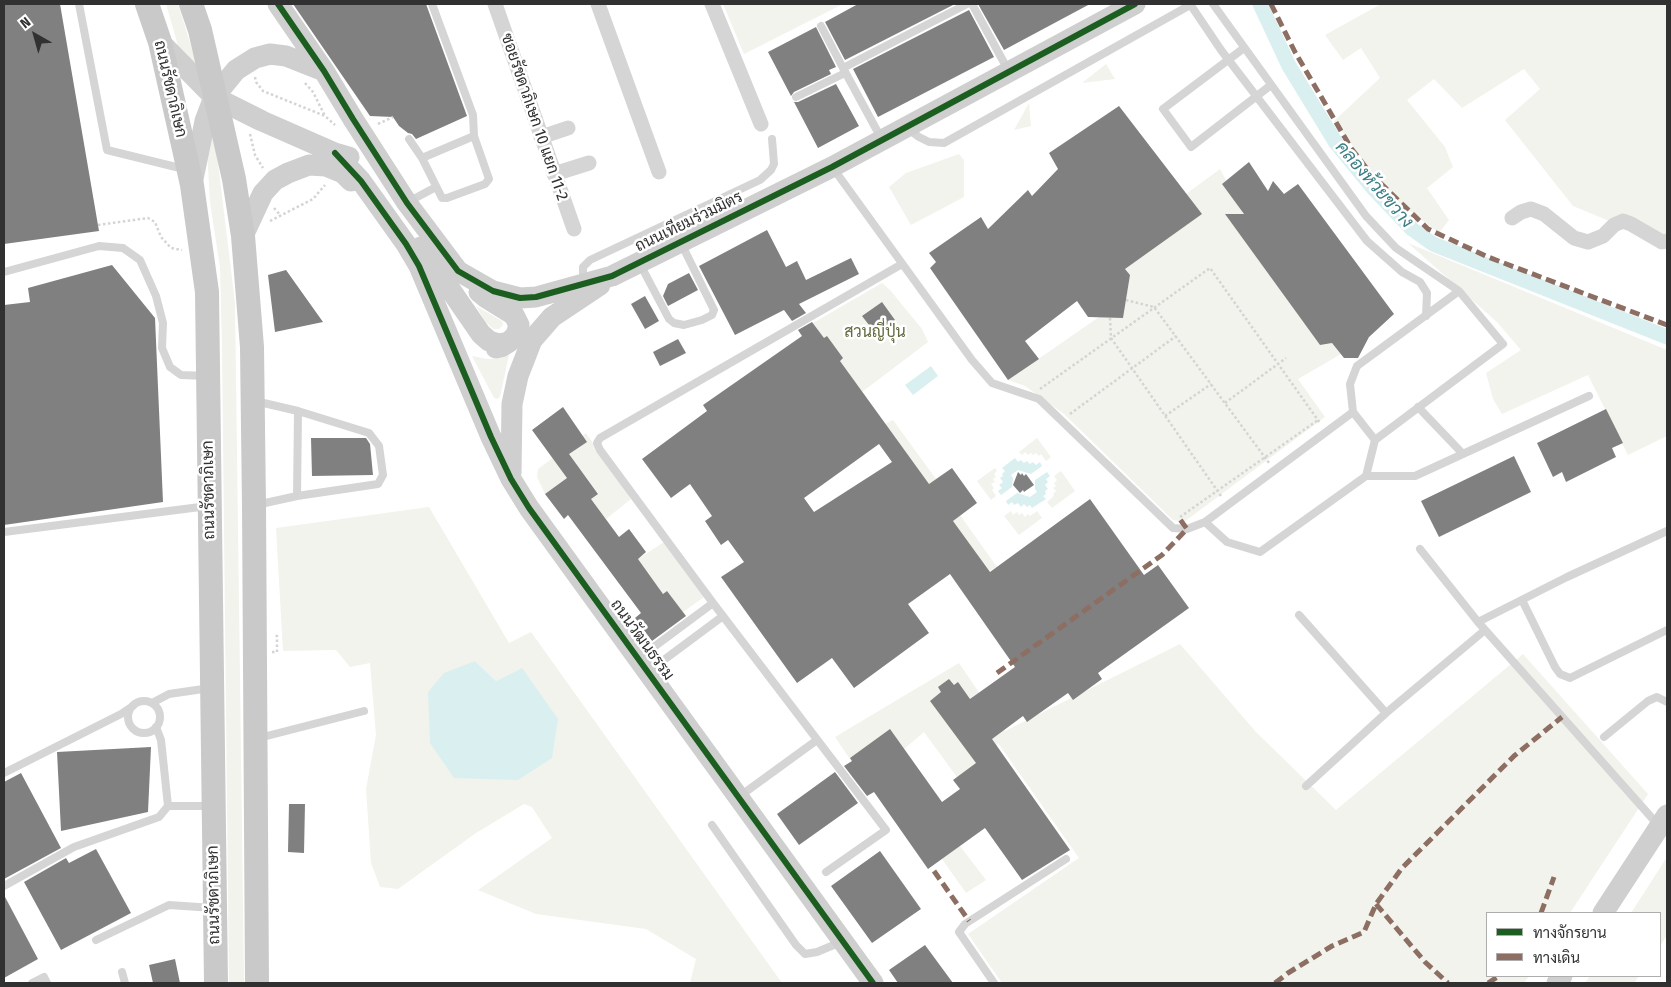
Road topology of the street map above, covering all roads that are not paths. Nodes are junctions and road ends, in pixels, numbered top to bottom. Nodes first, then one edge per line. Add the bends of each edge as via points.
1 (79, 4) edge
2 (147, 4) edge
3 (191, 4) edge
4 (278, 4) edge
5 (432, 4) edge
6 (495, 4) edge
7 (598, 4) edge
8 (712, 4) edge
9 (967, 4) edge
10 (972, 4) edge
11 (1135, 4) edge
12 (1191, 4) edge
13 (1213, 4) edge
14 (821, 26) dead end
15 (160, 42) junction
16 (1244, 48) junction
17 (1228, 59) junction
18 (324, 71) junction
19 (844, 71) junction
20 (1009, 72) junction
21 (1271, 85) junction
22 (1257, 96) junction
23 (214, 97) junction
24 (796, 97) dead end
25 (761, 124) dead end
26 (905, 127) junction
27 (568, 128) dead end
28 (474, 136) junction
29 (541, 138) junction
30 (409, 139) dead end
31 (772, 139) dead end
32 (882, 140) junction
33 (335, 153) junction
34 (422, 158) junction
35 (589, 163) dead end
36 (832, 166) junction
37 (659, 172) dead end
38 (554, 174) junction
39 (190, 177) junction
40 (436, 187) junction
41 (407, 203) junction
42 (383, 212) junction
43 (1512, 218) dead end
44 (574, 229) dead end
45 (243, 236) junction
46 (1667, 241) edge
47 (680, 242) junction
48 (639, 263) junction
49 (902, 264) junction
50 (458, 271) junction
51 (4, 272) edge
52 (612, 276) junction
53 (583, 284) junction
54 (428, 289) junction
55 (1459, 290) junction
56 (1426, 316) junction
57 (509, 342) junction
58 (208, 376) junction
59 (1589, 396) dead end
60 (253, 401) junction
61 (1418, 407) junction
62 (298, 411) junction
63 (1353, 412) junction
64 (1375, 440) junction
65 (1463, 454) junction
66 (1366, 476) junction
67 (511, 478) junction
68 (297, 496) junction
69 (210, 505) junction
70 (254, 506) junction
71 (1205, 522) junction
72 (1667, 531) edge
73 (4, 532) edge
74 (1420, 549) dead end
75 (1522, 600) junction
76 (713, 603) junction
77 (1299, 614) dead end
78 (723, 616) junction
79 (1478, 622) junction
80 (1485, 630) junction
81 (1667, 630) edge
82 (644, 665) junction
83 (212, 688) junction
84 (1667, 702) edge
85 (152, 703) junction
86 (133, 706) junction
87 (364, 711) dead end
88 (1386, 713) junction
89 (156, 727) junction
90 (1604, 737) dead end
91 (256, 740) junction
92 (817, 740) junction
93 (4, 774) edge
94 (1306, 786) dead end
95 (738, 798) junction
96 (168, 806) junction
97 (213, 806) junction
98 (1663, 821) edge
99 (712, 826) dead end
100 (1066, 859) dead end
101 (826, 872) dead end
102 (4, 886) edge
103 (214, 908) junction
104 (1604, 912) edge
105 (96, 940) dead end
106 (842, 941) junction
107 (122, 972) dead end
108 (32, 983) edge
109 (47, 983) edge
110 (125, 983) edge
111 (216, 983) edge
112 (257, 983) edge
113 (873, 983) edge
114 (994, 983) edge

1 - 39 lane via 107,150
2 - 15 main road, ถนนรัชดาภิเษก
3 - 23 main road
4 - 18 street, ถนนเทียมร่วมมิตร
5 - 28 lane via 473,115
6 - 29 street, ซอยรัชดาภิเษก 10 แยก 11-2
7 - 37 street
8 - 25 street
9 - 19 lane
10 - 20 lane
11 - 20 street, ถนนเทียมร่วมมิตร
12 - 17 lane
12 - 26 lane via 944,143 929,142
13 - 16 lane
14 - 19 lane
15 - 23 street
15 - 39 main road, ถนนรัชดาภิเษก
16 - 17 lane
16 - 21 lane
17 - 22 lane
17 - 22 lane via 1163,109 1191,147
18 - 23 street via 286,56 270,54 255,58 236,70
18 - 41 street, ถนนเทียมร่วมมิตร
19 - 24 lane
19 - 32 lane
20 - 26 street, ถนนเทียมร่วมมิตร
21 - 22 lane
21 - 55 lane via 1366,216 1396,248
22 - 56 lane via 1368,241 1402,272 1420,282 1427,293
23 - 33 street
23 - 39 street
23 - 45 main road via 234,179
26 - 32 street, ถนนเทียมร่วมมิตร
27 - 29 street
28 - 34 lane
28 - 40 lane via 489,180 447,198 442,198
29 - 38 street, ซอยรัชดาภิเษก 10 แยก 11-2
30 - 34 lane
31 - 53 lane via 774,164 760,180 590,260 583,267
32 - 36 street, ถนนเทียมร่วมมิตร
33 - 42 street
33 - 57 street via 348,156 359,164 481,334 499,344
34 - 40 lane
35 - 38 street
36 - 47 street, ถนนเทียมร่วมมิตร
36 - 49 lane
38 - 44 street, ซอยรัชดาภิเษก 10 แยก 11-2
39 - 58 main road, ถนนรัชดาภิเษก via 207,292
40 - 41 lane
41 - 50 street, ถนนเทียมร่วมมิตร
42 - 45 street via 343,173 326,166 309,165 275,180 263,193
42 - 54 street via 419,266
43 - 46 street via 1531,209 1544,214 1574,238 1588,242 1603,236 1622,221 1662,242
45 - 60 main road
47 - 48 street, ถนนเทียมร่วมมิตร
47 - 48 lane via 714,310 712,315 684,325 674,323
48 - 52 street, ถนนเทียมร่วมมิตร
49 - 71 lane via 992,383 1039,399 1173,528 1187,529
49 - 76 lane via 600,438 597,443
50 - 53 street, ถนนเทียมร่วมมิตร via 494,291 520,298
50 - 57 street via 484,297 514,315 518,325 516,335
51 - 58 lane via 100,246 123,248 140,260 156,296 163,323 162,348 170,367 181,375
52 - 53 street, ถนนเทียมร่วมมิตร
52 - 67 street via 552,317 532,340 518,376 512,404
54 - 57 street via 461,330 476,343 488,348 501,347
54 - 67 street, ถนนวัฒนธรรม
55 - 56 lane
55 - 61 lane via 1503,344
56 - 63 lane via 1357,366 1350,384
58 - 69 main road, ถนนรัชดาภิเษก
59 - 65 lane
60 - 62 lane
60 - 70 main road
61 - 64 lane
61 - 65 lane
62 - 68 lane
62 - 68 lane via 369,433 379,446 383,475 378,484
63 - 64 lane
63 - 71 lane
64 - 66 lane
65 - 66 lane via 1415,476
66 - 71 lane via 1260,552 1227,542
67 - 82 street, ถนนวัฒนธรรม via 529,508
68 - 70 lane
69 - 73 lane
69 - 83 main road, ถนนรัชดาภิเษก
70 - 91 main road
72 - 75 lane
74 - 79 lane
75 - 79 lane
75 - 81 lane via 1555,667 1560,674 1570,678
76 - 78 lane
76 - 82 lane
77 - 88 lane
78 - 82 lane
78 - 92 lane
79 - 80 lane
80 - 88 lane
80 - 98 lane
82 - 95 street, ถนนวัฒนธรรม
83 - 85 lane via 169,694
83 - 97 main road, ถนนรัชดาภิเษก
84 - 90 lane via 1657,697 1648,701
85 - 86 lane via 142,702
85 - 89 lane via 159,711
86 - 89 lane via 128,720 133,729 142,733
86 - 93 lane
87 - 91 lane
88 - 94 lane
89 - 96 lane via 161,740
91 - 112 main road
92 - 95 lane
92 - 101 lane via 886,830
95 - 106 street, ถนนวัฒนธรรม
96 - 97 lane
96 - 102 lane via 156,819 74,847
97 - 103 main road, ถนนรัชดาภิเษก
98 - 104 street
99 - 106 lane via 805,954
100 - 114 lane via 965,924 959,932
103 - 105 lane via 169,905
103 - 111 main road, ถนนรัชดาภิเษก
106 - 113 street, ถนนวัฒนธรรม
107 - 110 lane
108 - 109 lane via 44,977

